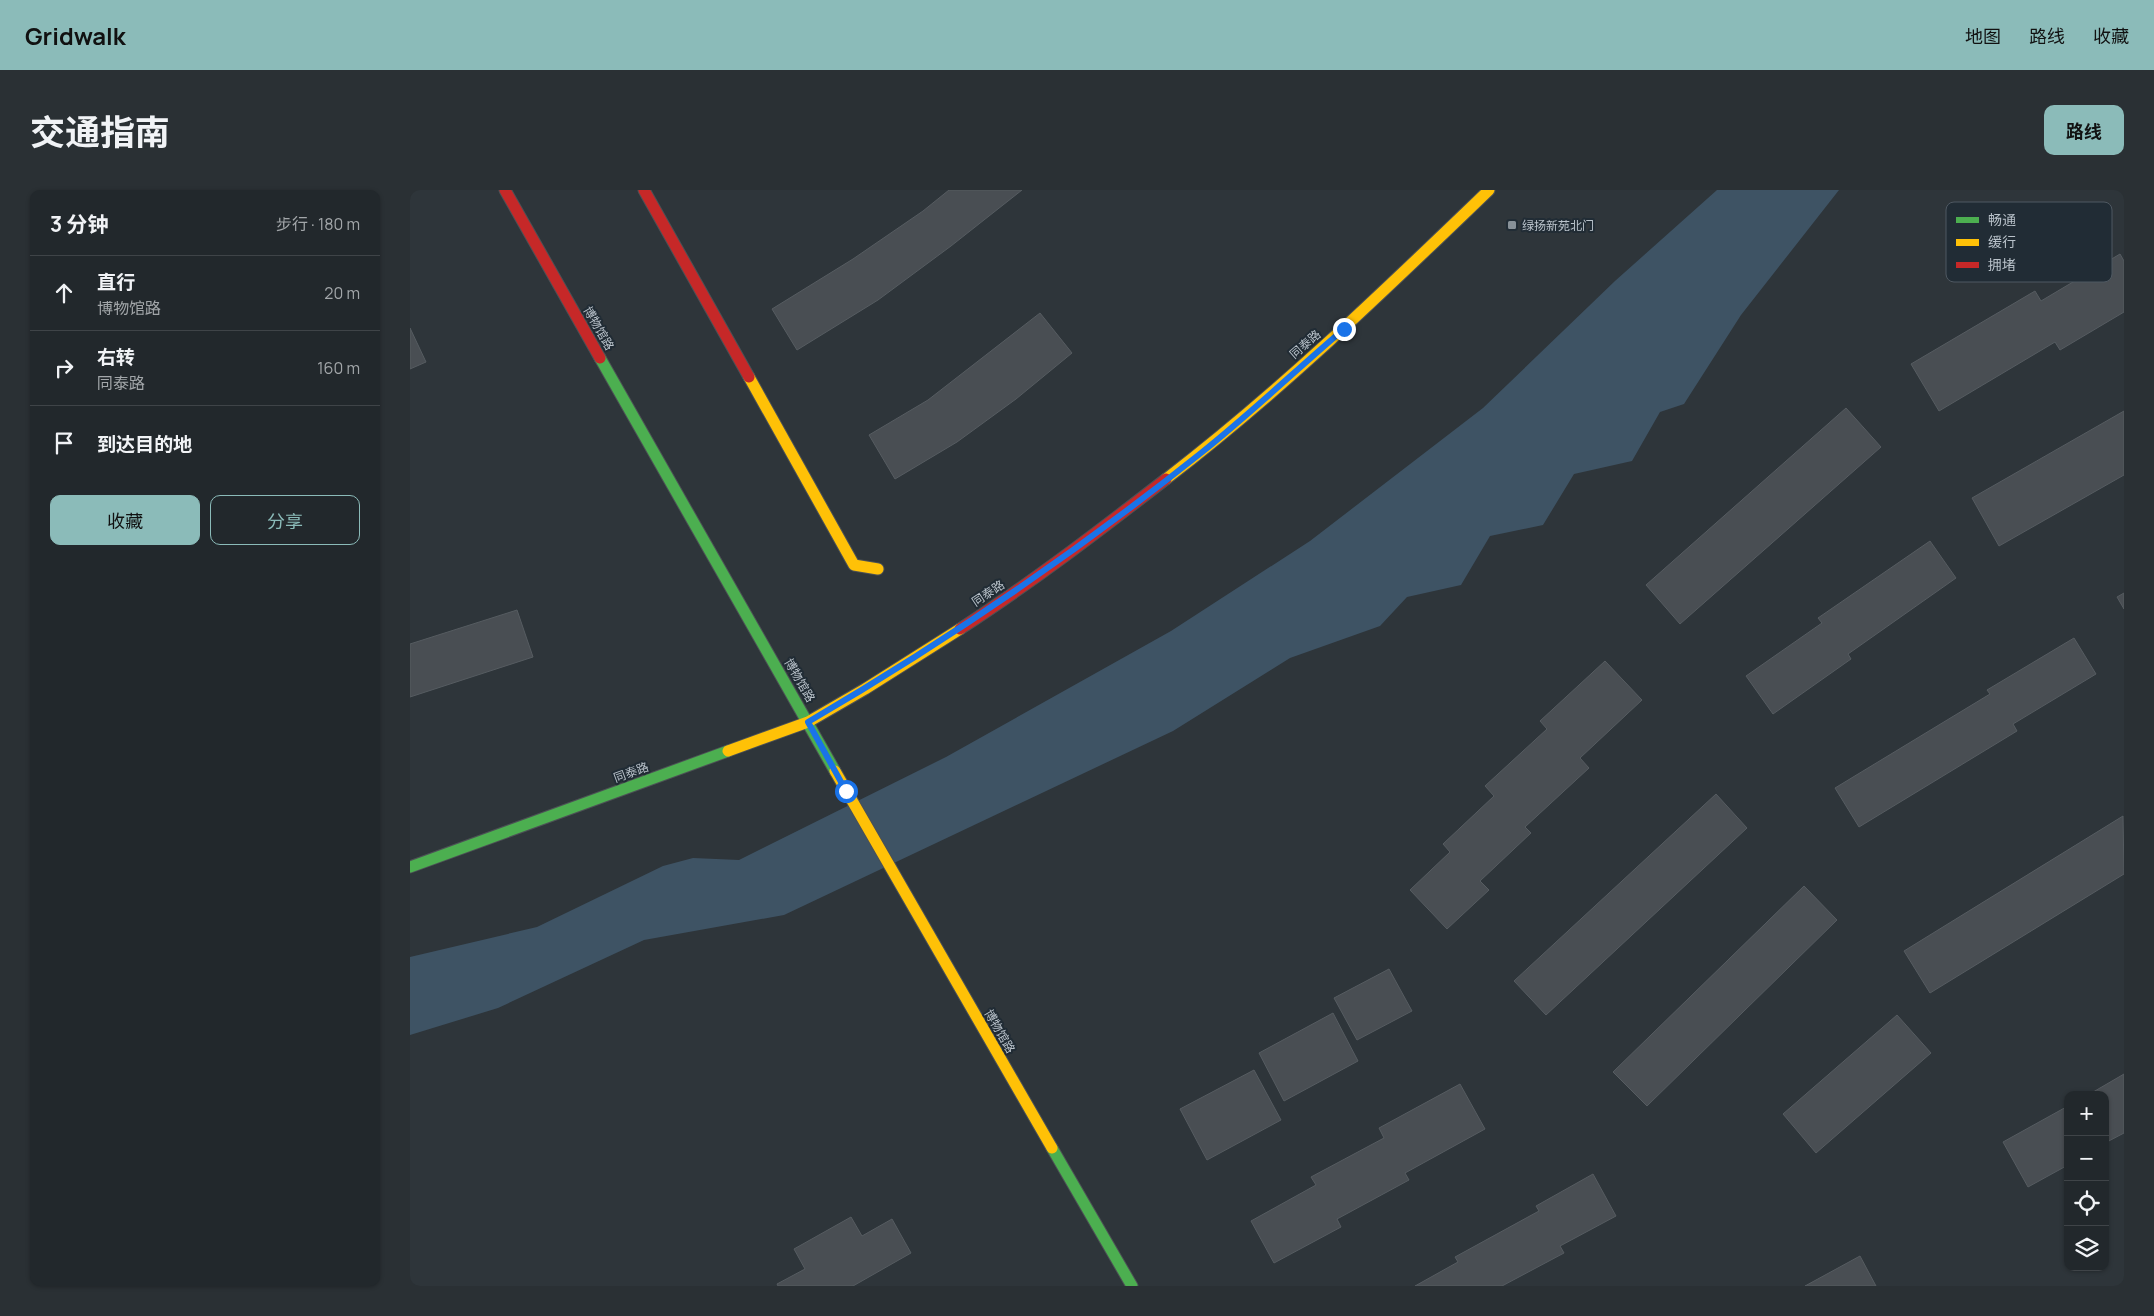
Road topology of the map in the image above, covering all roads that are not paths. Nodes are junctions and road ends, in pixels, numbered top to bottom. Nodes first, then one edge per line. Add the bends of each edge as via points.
1 (505, 190) edge
2 (644, 190) edge
3 (1489, 190) edge
4 (878, 569) dead end
5 (808, 722) junction
6 (410, 867) edge
7 (1132, 1286) edge

1 - 5 street, 博物馆路
2 - 4 street via 854,565
3 - 5 street, 同泰路 via 1344,329 1202,452 998,604
5 - 6 street, 同泰路
5 - 7 street, 博物馆路

